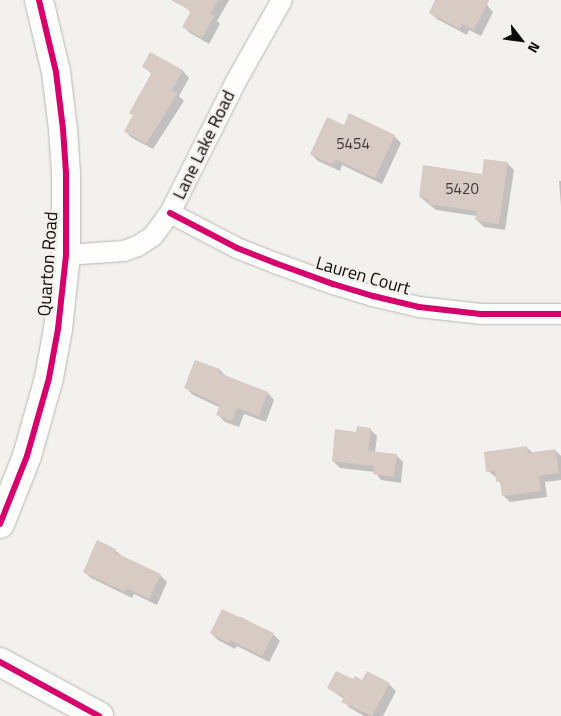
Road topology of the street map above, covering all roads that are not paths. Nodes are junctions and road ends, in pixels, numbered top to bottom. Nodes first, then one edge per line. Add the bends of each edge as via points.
1 (40, 0) edge
2 (282, 0) edge
3 (170, 213) junction
4 (66, 255) junction
5 (561, 314) edge
6 (0, 524) edge
7 (0, 662) edge
8 (99, 716) edge

1 - 4 street, Quarton Road via 56,72 63,129
2 - 3 street, Lane Lake Road via 235,83
3 - 4 street, Lane Lake Road via 153,236 138,246 124,251
3 - 5 street, Lauren Court via 238,248 373,296 419,307 481,314
4 - 6 street, Quarton Road via 49,378 27,456
7 - 8 street

